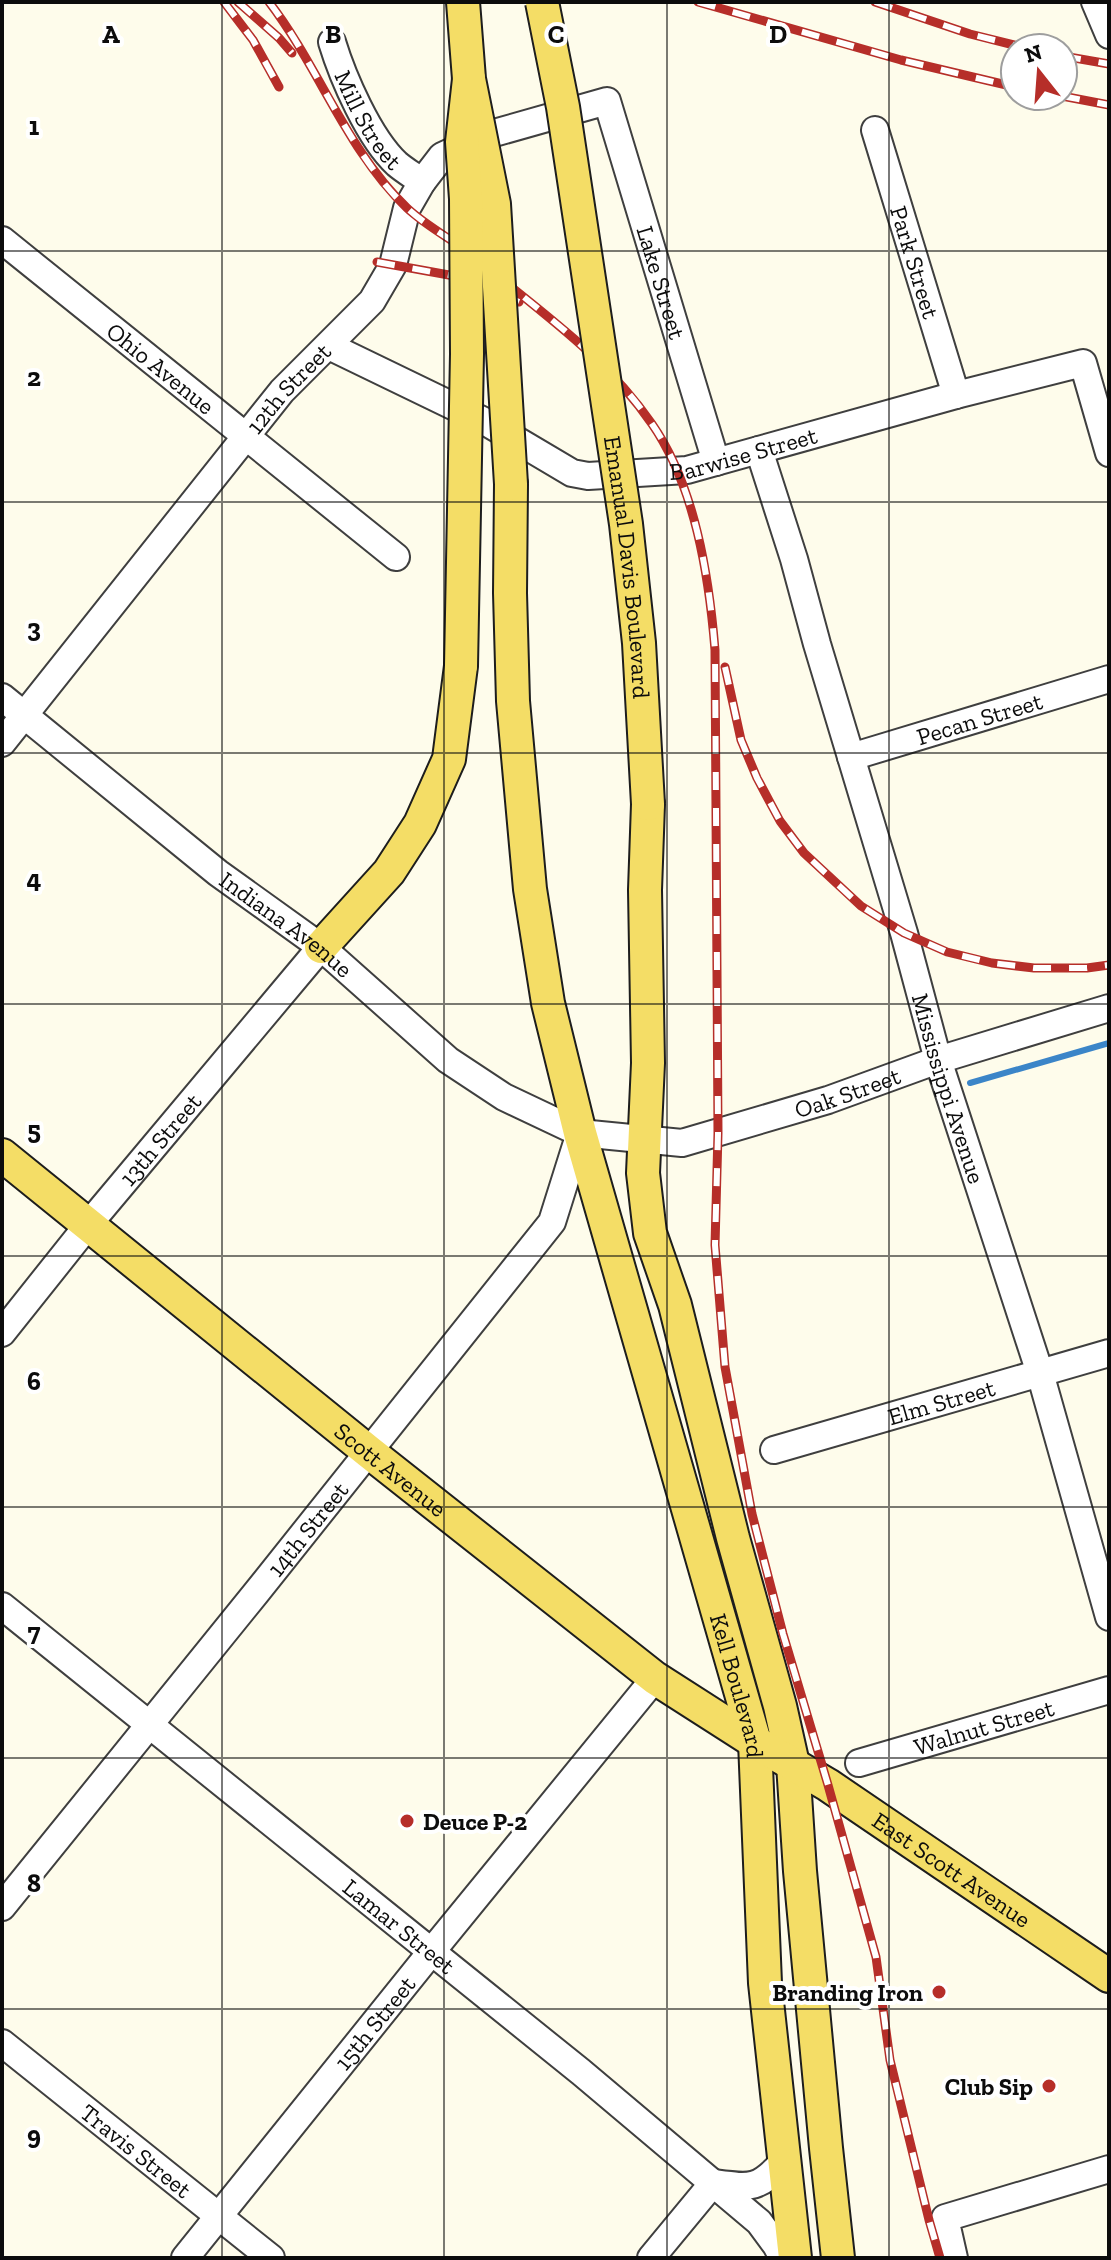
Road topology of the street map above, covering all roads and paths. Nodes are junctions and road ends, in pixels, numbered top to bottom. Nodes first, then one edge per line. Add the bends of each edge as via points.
1 (463, 2) edge
2 (542, 2) edge
3 (1095, 2) edge
4 (1109, 34) edge
5 (332, 42) dead end
6 (469, 79) junction
7 (607, 101) joint
8 (875, 130) dead end
9 (422, 182) junction
10 (2, 240) edge
11 (329, 346) junction
12 (956, 395) junction
13 (247, 437) junction
14 (759, 450) junction
15 (1109, 453) edge
16 (716, 462) junction
17 (396, 557) dead end
18 (1109, 679) edge
19 (2, 697) edge
20 (25, 715) junction
21 (2, 743) edge
22 (851, 757) junction
23 (321, 947) junction
24 (1109, 1008) edge
25 (938, 1060) junction
26 (580, 1133) junction
27 (645, 1139) junction
28 (2, 1155) edge
29 (88, 1225) junction
30 (2, 1333) edge
31 (1109, 1353) edge
32 (1040, 1373) junction
33 (774, 1450) dead end
34 (369, 1452) junction
35 (2, 1606) edge
36 (1109, 1617) edge
37 (655, 1678) junction
38 (1109, 1690) edge
39 (149, 1724) junction
40 (755, 1742) junction
41 (859, 1763) dead end
42 (793, 1764) junction
43 (2, 1907) edge
44 (432, 1951) junction
45 (1109, 1976) edge
46 (2, 2043) edge
47 (784, 2161) junction
48 (1109, 2169) edge
49 (713, 2183) junction
50 (219, 2217) junction
51 (185, 2258) edge
52 (271, 2258) edge
53 (651, 2258) edge
54 (783, 2258) edge
55 (795, 2258) edge
56 (838, 2258) edge
57 (954, 2258) edge

1 - 6 main road, bridge
2 - 27 main road, Emanual Davis Boulevard, bridge via 563,107 639,643 648,804
3 - 4 street
5 - 9 street, Mill Street via 342,75 378,140 395,162
6 - 23 main road, bridge via 462,142 467,354 461,666 449,759 420,824 389,872
6 - 26 main road, bridge via 494,204 511,484 513,701 530,889 548,1003
7 - 9 street, 12th Street via 487,135 442,156
7 - 16 street, Lake Street
8 - 12 street, Park Street
9 - 11 street, 12th Street via 407,208 393,265 372,301
10 - 13 street, Ohio Avenue
11 - 13 street, 12th Street via 282,391
11 - 16 street, Barwise Street via 486,422 572,473 687,470
12 - 14 street, Barwise Street
12 - 15 street, Barwise Street via 1083,363
13 - 17 street, Ohio Avenue
13 - 20 street, 12th Street
14 - 16 street, Barwise Street
14 - 22 street, Mississippi Avenue
18 - 22 street, Pecan Street
19 - 20 street, Indiana Avenue
20 - 21 street, 12th Street
20 - 23 street, Indiana Avenue via 218,873
22 - 25 street, Mississippi Avenue
23 - 26 street, Indiana Avenue via 448,1060 504,1097
23 - 29 street, 13th Street
24 - 25 street, Oak Street
25 - 27 street, Oak Street via 694,1140
25 - 32 street, Mississippi Avenue
26 - 27 street, Oak Street
26 - 34 street, 14th Street via 552,1222
26 - 40 main road, Kell Boulevard
27 - 42 main road, Kell Boulevard via 650,1233 675,1305
28 - 29 main road, Scott Avenue
29 - 30 street, 13th Street
29 - 34 main road, Scott Avenue
31 - 32 street, Elm Street
32 - 33 street, Elm Street
32 - 36 street, Mississippi Avenue
34 - 37 main road, Scott Avenue
34 - 39 street, 14th Street
35 - 39 street, Lamar Street
37 - 40 main road, Scott Avenue
37 - 44 street, 15th Street
38 - 41 street, Walnut Street
39 - 43 street, 14th Street
39 - 44 street, Lamar Street
40 - 42 main road, Scott Avenue
40 - 47 main road, Kell Boulevard via 765,1983
42 - 45 main road, East Scott Avenue
42 - 56 main road, Kell Boulevard
44 - 49 street, Lamar Street
44 - 50 street, 15th Street
46 - 50 street, Travis Street
47 - 49 street via 754,2185
47 - 55 main road, Kell Boulevard
48 - 57 street via 945,2218
49 - 53 street
49 - 54 street, Lamar Street via 759,2222
50 - 51 street, 15th Street
50 - 52 street, Travis Street

